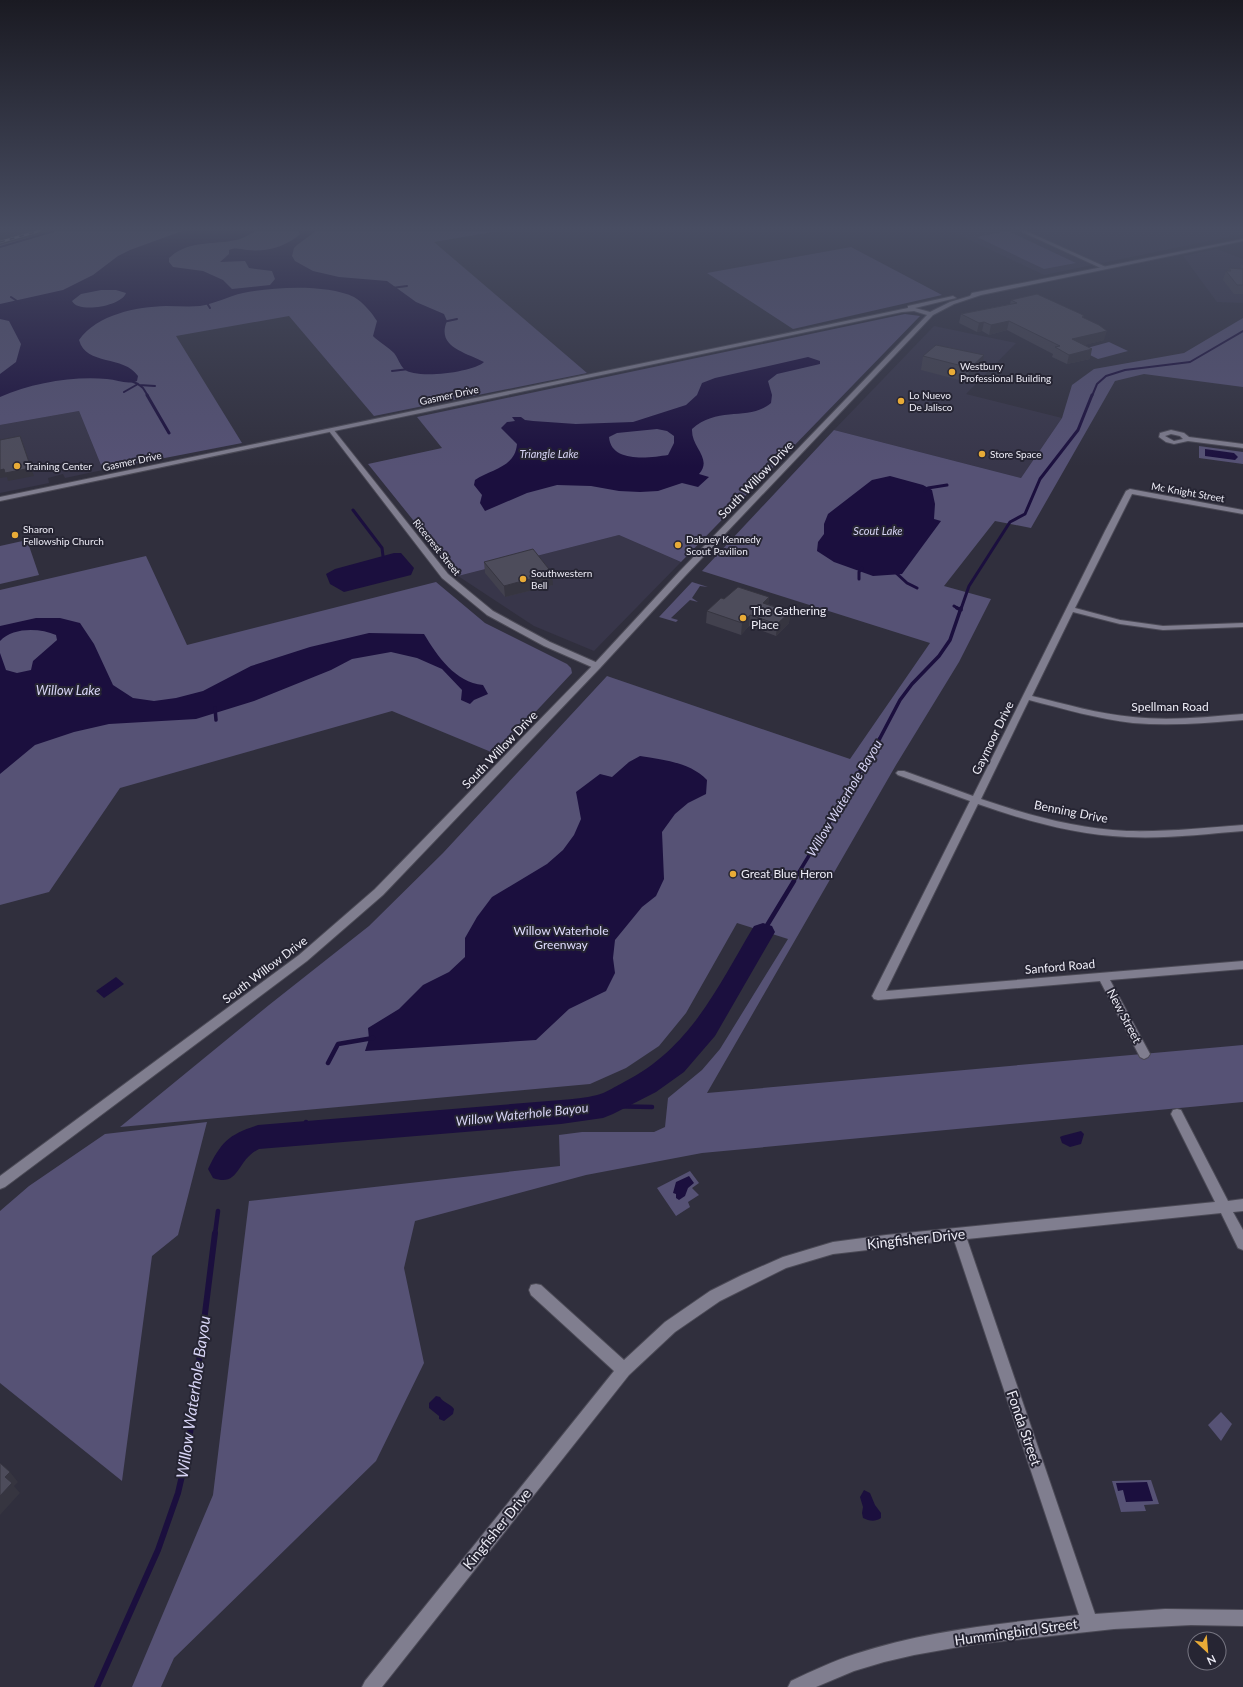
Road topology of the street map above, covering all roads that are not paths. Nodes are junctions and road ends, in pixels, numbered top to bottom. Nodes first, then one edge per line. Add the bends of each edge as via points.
1 (902, 310) joint
2 (905, 310) edge
3 (916, 310) edge
4 (939, 310) edge
5 (931, 314) junction
6 (331, 430) junction
7 (1187, 439) dead end
8 (1243, 446) edge
9 (1130, 491) joint
10 (0, 499) edge
11 (1243, 512) edge
12 (1070, 609) junction
13 (1243, 625) edge
14 (597, 666) junction
15 (1027, 696) junction
16 (1243, 718) edge
17 (901, 773) dead end
18 (976, 801) junction
19 (1243, 828) edge
20 (1243, 965) edge
21 (1103, 977) junction
22 (878, 996) joint
23 (1144, 1054) dead end
24 (1177, 1114) dead end
25 (0, 1183) edge
26 (1243, 1205) edge
27 (1225, 1207) junction
28 (959, 1234) junction
29 (1243, 1244) edge
30 (536, 1290) dead end
31 (624, 1370) junction
32 (1243, 1618) edge
33 (1090, 1622) junction
34 (371, 1687) edge
35 (797, 1687) edge

1 - 2 street, Gasmer Drive
1 - 6 street, Gasmer Drive
3 - 5 street, Gasmer Drive
4 - 5 street, South Willow Drive
5 - 14 street, South Willow Drive
6 - 10 street, Gasmer Drive
6 - 14 street, Ricecrest Street via 445,576 490,613 547,644
7 - 8 street
9 - 11 street, Mc Knight Street
9 - 12 street, Gaymoor Drive
12 - 13 street via 1120,622 1163,628
12 - 15 street, Gaymoor Drive
14 - 25 street, South Willow Drive via 406,865 345,923 303,958
15 - 16 street, Spellman Road via 1090,714 1133,720 1176,722
15 - 18 street, Gaymoor Drive
17 - 18 street, Benning Drive
18 - 19 street, Benning Drive via 1051,823 1125,834
18 - 22 street, Gaymoor Drive
20 - 21 street, Sanford Road
21 - 22 street, Sanford Road
21 - 23 street, New Street
24 - 27 street
26 - 27 street, Kingfisher Drive
27 - 28 street, Kingfisher Drive
27 - 29 street
28 - 31 street, Kingfisher Drive via 833,1248 783,1263 716,1296 677,1321
28 - 33 street, Fonda Street
30 - 31 street
31 - 34 street, Kingfisher Drive
32 - 33 street, Hummingbird Street via 1206,1616
33 - 35 street, Hummingbird Street via 986,1634 897,1650 825,1672

